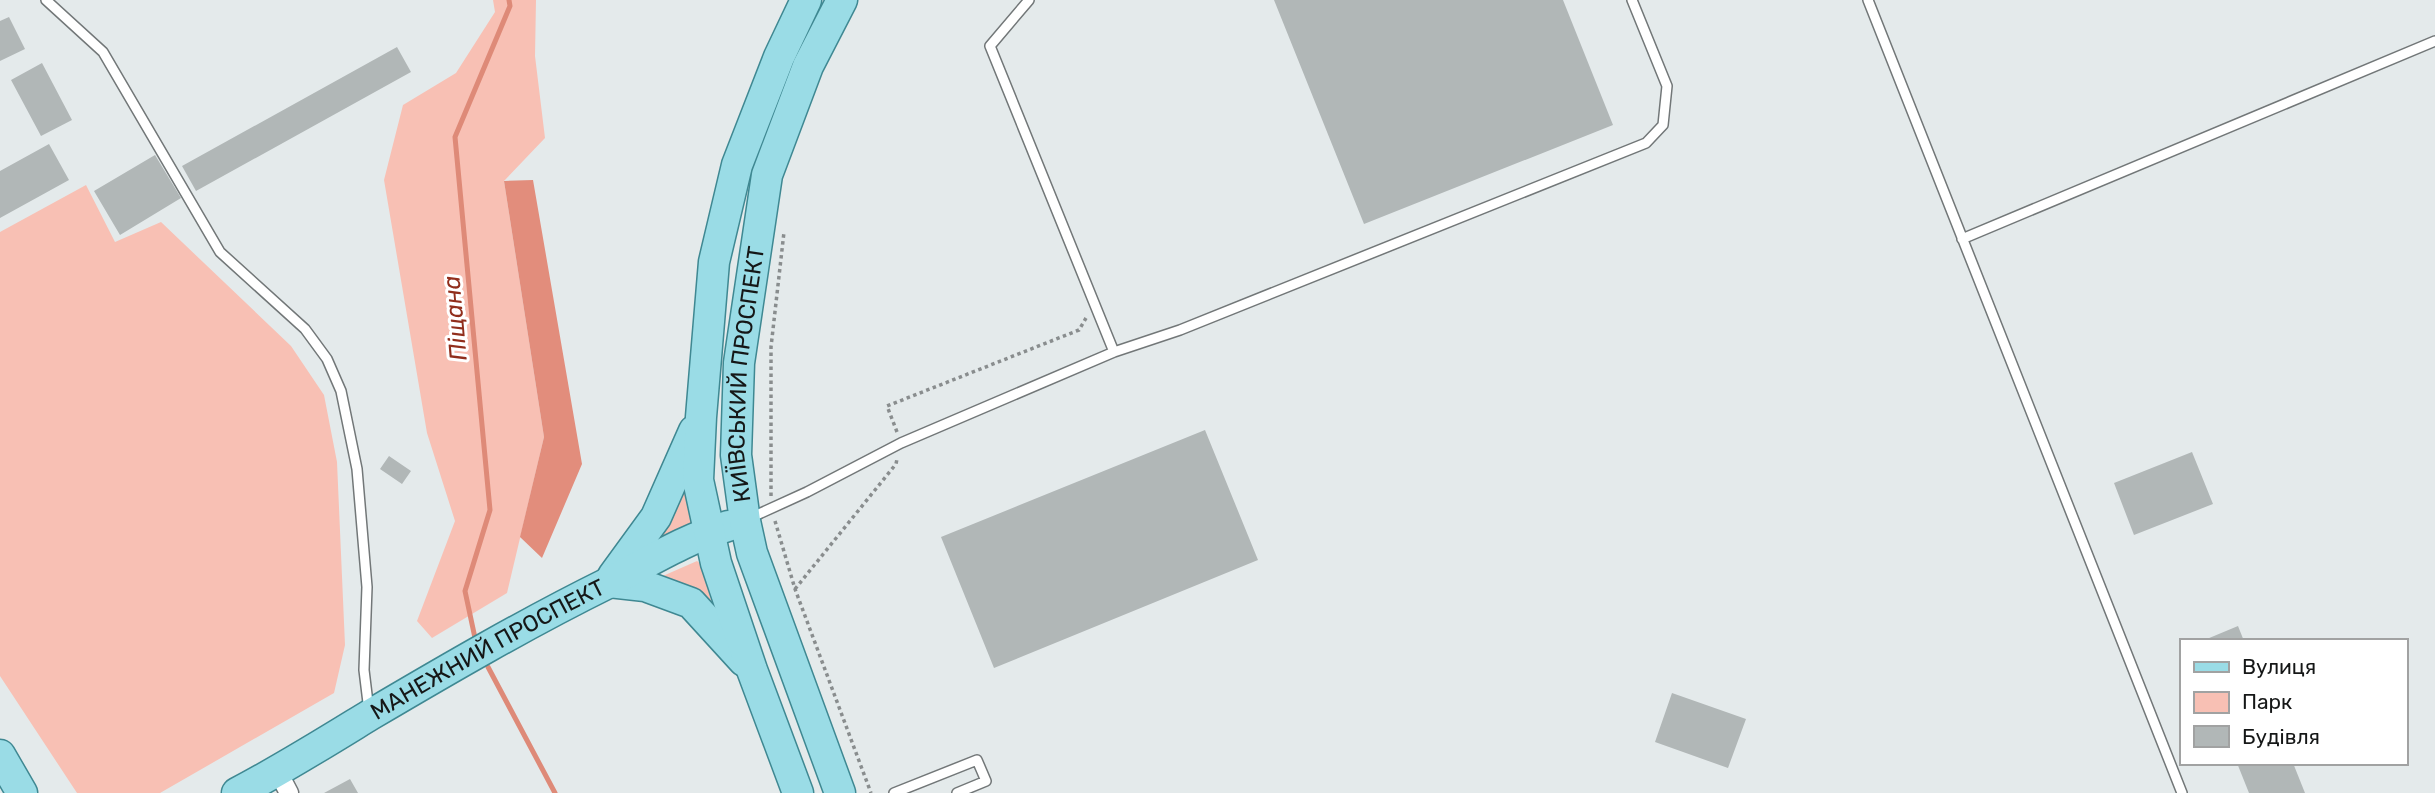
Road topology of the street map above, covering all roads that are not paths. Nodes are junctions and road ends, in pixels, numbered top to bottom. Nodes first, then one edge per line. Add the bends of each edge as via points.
1 (46, 0) edge
2 (806, 0) edge
3 (842, 0) edge
4 (1029, 0) edge
5 (1632, 0) edge
6 (1868, 0) edge
7 (2435, 41) edge
8 (1962, 239) junction
9 (714, 262) junction
10 (753, 266) junction
11 (1114, 352) junction
12 (701, 416) junction
13 (758, 514) junction
14 (708, 532) junction
15 (609, 582) junction
16 (752, 670) junction
17 (369, 716) junction
18 (0, 755) edge
19 (284, 782) edge
20 (842, 791) edge
21 (22, 793) edge
22 (237, 793) edge
23 (798, 793) edge
24 (894, 793) edge
25 (957, 793) edge
26 (2182, 793) edge

1 - 17 lane via 103,52 220,252 305,329 332,370 341,391 357,469 367,587 364,670
2 - 9 main road, КИЇВСЬКИЙ ПРОСПЕКТ via 737,165
3 - 10 main road, КИЇВСЬКИЙ ПРОСПЕКТ via 808,66 767,175
4 - 11 lane via 990,46
5 - 11 lane via 1667,86 1663,125 1646,143 1192,326
6 - 8 lane
7 - 8 lane
8 - 26 lane
9 - 10 main road
9 - 12 main road, КИЇВСЬКИЙ ПРОСПЕКТ
10 - 13 main road, КИЇВСЬКИЙ ПРОСПЕКТ via 739,363 736,455
11 - 13 lane via 901,443
12 - 14 main road, КИЇВСЬКИЙ ПРОСПЕКТ via 698,480
12 - 15 main road via 656,517
13 - 14 main road, МАНЕЖНИЙ ПРОСПЕКТ
13 - 20 main road, КИЇВСЬКИЙ ПРОСПЕКТ via 762,581
14 - 15 main road, МАНЕЖНИЙ ПРОСПЕКТ
14 - 16 main road, КИЇВСЬКИЙ ПРОСПЕКТ
15 - 16 main road via 645,586 691,603
15 - 17 main road, МАНЕЖНИЙ ПРОСПЕКТ
16 - 23 main road, КИЇВСЬКИЙ ПРОСПЕКТ
17 - 19 main road, МАНЕЖНИЙ ПРОСПЕКТ
18 - 21 main road
19 - 22 main road, МАНЕЖНИЙ ПРОСПЕКТ
24 - 25 lane via 977,760 986,781

